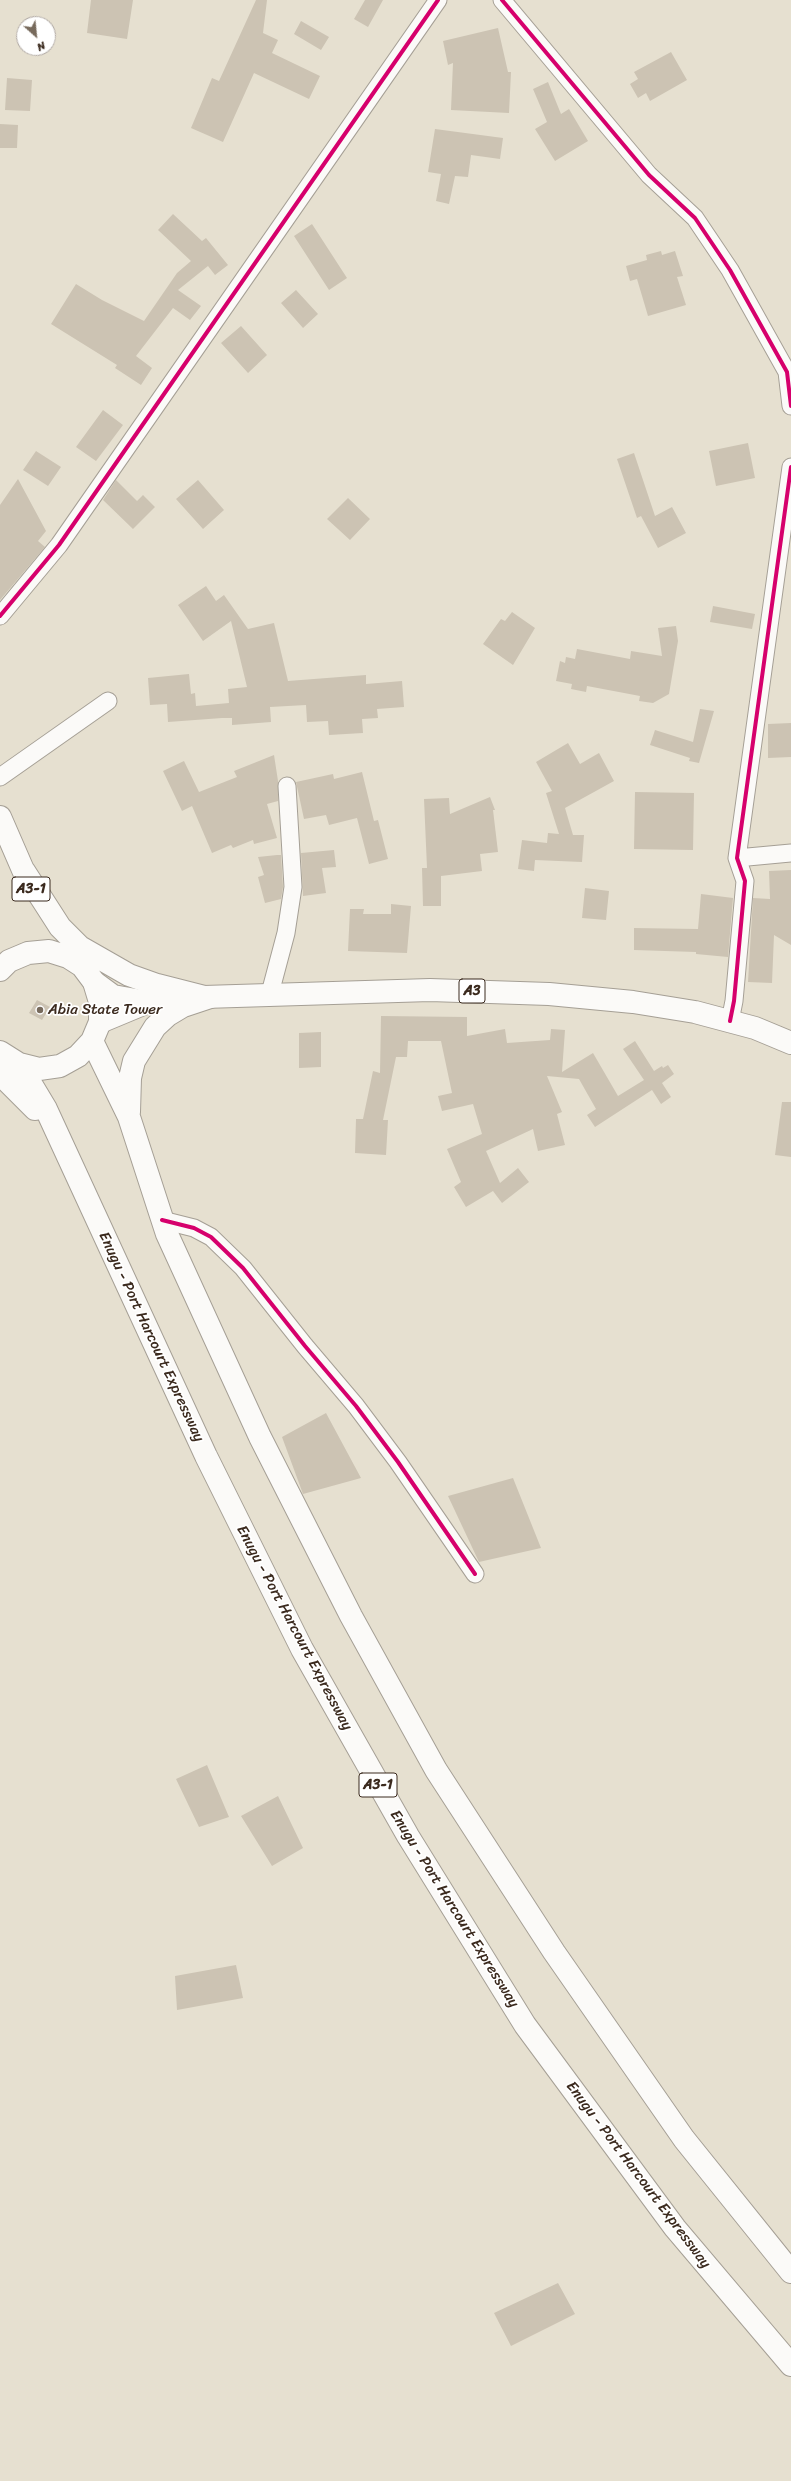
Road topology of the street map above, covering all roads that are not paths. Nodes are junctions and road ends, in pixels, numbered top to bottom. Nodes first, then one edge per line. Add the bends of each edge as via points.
1 (438, 0) edge
2 (502, 0) edge
3 (791, 406) edge
4 (791, 467) edge
5 (0, 616) edge
6 (108, 701) dead end
7 (0, 777) edge
8 (287, 786) dead end
9 (0, 817) edge
10 (791, 853) edge
11 (737, 858) junction
12 (24, 871) junction
13 (68, 957) junction
14 (0, 970) edge
15 (94, 982) junction
16 (269, 996) junction
17 (207, 997) junction
18 (148, 1002) junction
19 (730, 1021) junction
20 (96, 1032) junction
21 (791, 1043) edge
22 (0, 1052) edge
23 (19, 1064) junction
24 (0, 1074) edge
25 (129, 1117) junction
26 (62, 1146) junction
27 (162, 1220) junction
28 (475, 1574) dead end
29 (791, 2272) edge
30 (791, 2365) edge

1 - 5 street via 59,545
2 - 3 street via 649,175 695,218 730,270 788,372
4 - 11 street
6 - 7 street
8 - 16 street via 293,887 286,933
9 - 12 main road, A3-1
10 - 11 street
11 - 19 street via 745,881
12 - 13 main road, A3-1
12 - 17 main road via 60,927 80,947 129,975
13 - 14 main road, A3-1 via 49,951 28,953 9,961
13 - 15 main road, A3-1 via 82,966
15 - 18 main road, A3 via 114,996
15 - 20 main road, A3-1 via 100,1002
16 - 17 main road, A3
16 - 19 main road, A3 via 430,990 549,994 633,1002 695,1012
17 - 18 main road, A3
17 - 25 main road via 168,1015 154,1027 143,1044 130,1078
18 - 20 main road, A3
19 - 21 main road, A3
20 - 23 main road, A3-1 via 78,1056 60,1066 39,1069
20 - 25 main road
22 - 23 main road, A3-1
23 - 26 main road, Enugu - Port Harcourt Expressway / A3-1 via 46,1109
24 - 26 main road via 29,1101
25 - 27 main road
26 - 30 main road, Enugu - Port Harcourt Expressway / A3-1 via 206,1456 298,1642 408,1836 525,2024 675,2228
27 - 28 street via 194,1228 211,1237 243,1268 356,1406
27 - 29 main road via 260,1437 350,1616 436,1770 554,1952 684,2139

